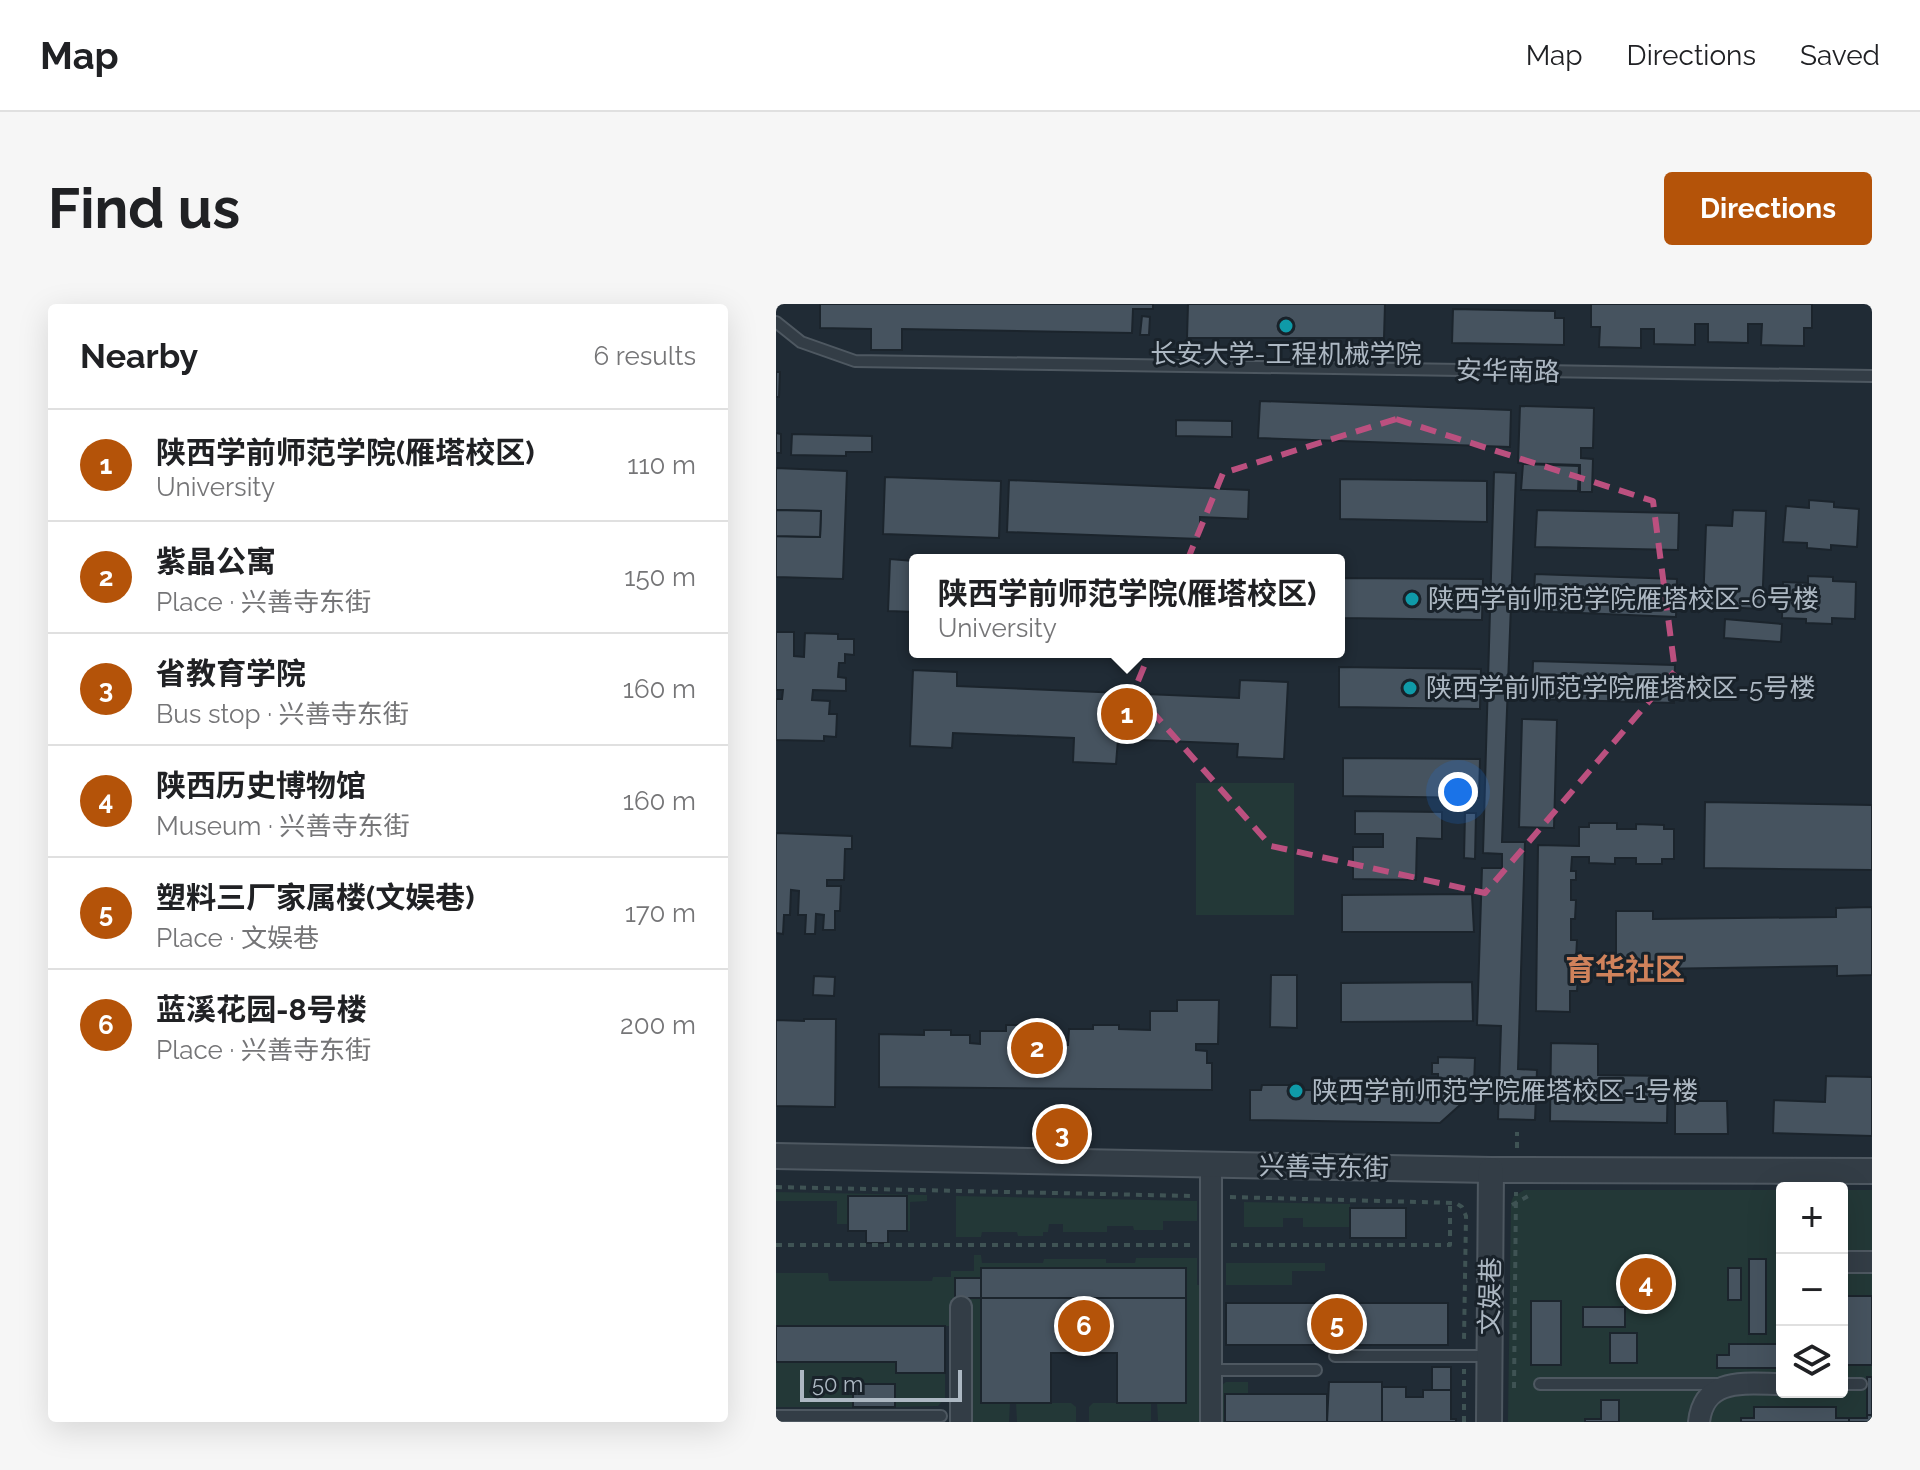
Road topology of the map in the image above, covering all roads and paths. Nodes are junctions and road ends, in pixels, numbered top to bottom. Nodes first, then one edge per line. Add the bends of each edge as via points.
1 (776, 322) edge
2 (781, 330) edge
3 (1872, 376) edge
4 (1517, 1132) dead end
5 (776, 1156) edge
6 (1211, 1165) junction
7 (1491, 1170) junction
8 (1516, 1170) junction
9 (1872, 1171) edge
10 (1450, 1201) dead end
11 (776, 1245) edge
12 (1211, 1245) junction
13 (1848, 1262) edge
14 (1872, 1262) edge
15 (961, 1307) dead end
16 (1335, 1356) dead end
17 (1489, 1356) junction
18 (1211, 1370) junction
19 (1316, 1370) dead end
20 (1540, 1384) dead end
21 (1738, 1384) junction
22 (1776, 1384) edge
23 (1848, 1384) edge
24 (1861, 1384) dead end
25 (1514, 1391) dead end
26 (776, 1416) edge
27 (941, 1416) dead end
28 (961, 1422) edge
29 (1211, 1422) edge
30 (1489, 1422) edge
31 (1699, 1422) edge

1 - 2 lane, 安华南路
2 - 3 lane, 安华南路 via 855,361
4 - 8 path
5 - 6 street, 兴善寺东街
6 - 7 street, 兴善寺东街
6 - 12 street
7 - 8 street, 兴善寺东街
7 - 17 street, 文娱巷
8 - 9 street, 兴善寺东街
8 - 25 path
10 - 12 path via 1450,1245
11 - 12 path
12 - 18 street
13 - 14 street
15 - 28 street
16 - 17 lane
17 - 30 street, 文娱巷
18 - 19 lane
18 - 29 street
20 - 21 lane
21 - 22 street
21 - 31 street via 1710,1395
23 - 24 lane
26 - 27 lane

